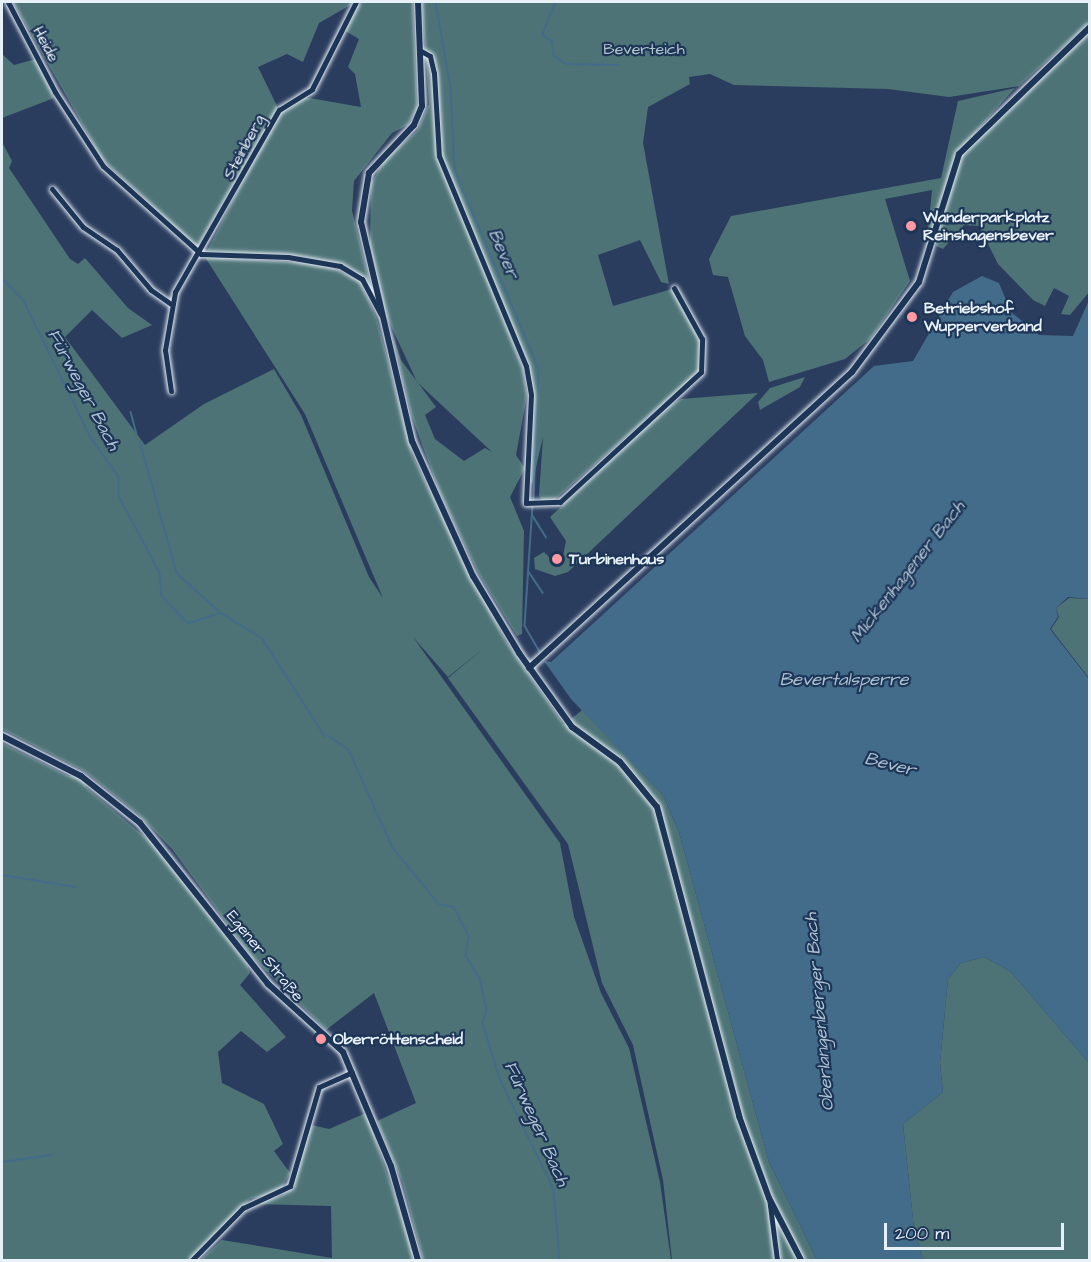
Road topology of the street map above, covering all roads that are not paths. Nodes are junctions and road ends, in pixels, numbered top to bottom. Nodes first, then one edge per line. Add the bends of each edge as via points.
1 (8, 2) edge
2 (356, 2) edge
3 (418, 2) edge
4 (1089, 27) edge
5 (421, 51) junction
6 (52, 189) dead end
7 (201, 254) junction
8 (674, 288) dead end
9 (171, 304) junction
10 (381, 314) junction
11 (171, 391) dead end
12 (529, 668) junction
13 (2, 736) edge
14 (352, 1072) junction
15 (769, 1197) junction
16 (192, 1260) edge
17 (418, 1260) edge
18 (777, 1260) edge
19 (801, 1260) edge

1 - 7 street, Heide via 60,99 103,166
2 - 7 street, Steinberg via 312,89 279,110
3 - 5 street
4 - 12 street via 959,154 919,282 852,372
5 - 8 street via 430,56 434,73 439,156 526,366 531,395 523,496 529,504 560,502 701,372 702,339
5 - 10 street via 424,89 418,116 374,165 363,195 363,242
6 - 9 street via 82,227 117,250 151,290
7 - 9 street, Steinberg
7 - 10 street via 288,257 340,266 362,279
9 - 11 street via 165,350
10 - 12 street via 417,454 481,591
12 - 15 street via 572,727 620,762 657,807 739,1116
13 - 14 street, Egener Straße via 90,782 154,836 268,984 343,1052
14 - 16 street via 319,1087 290,1186 243,1208
14 - 17 street, Egener Straße via 391,1166
15 - 18 street
15 - 19 street

